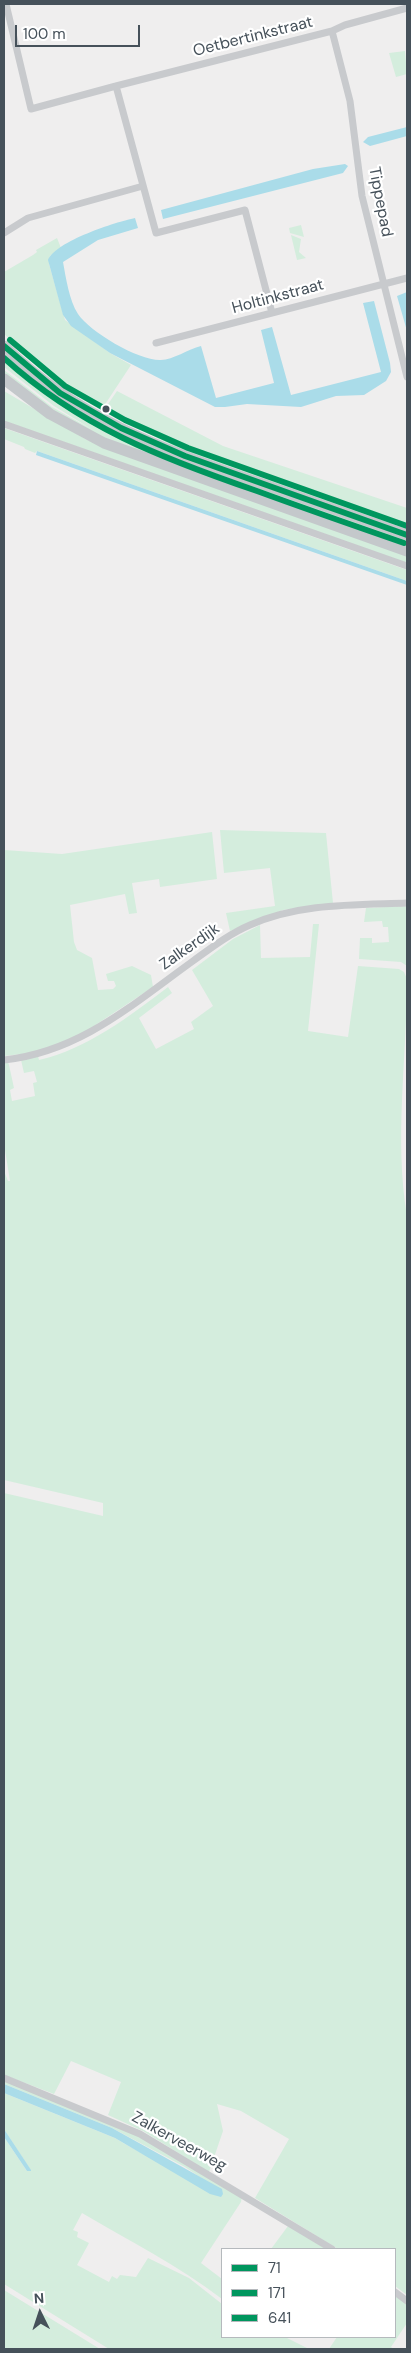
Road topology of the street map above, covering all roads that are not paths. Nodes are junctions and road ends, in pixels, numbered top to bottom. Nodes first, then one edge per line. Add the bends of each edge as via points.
1 (6, 4) edge
2 (407, 8) edge
3 (332, 31) junction
4 (116, 86) junction
5 (143, 186) junction
6 (4, 233) edge
7 (407, 278) edge
8 (385, 284) junction
9 (272, 313) junction
10 (156, 344) dead end
11 (4, 346) edge
12 (407, 377) edge
13 (4, 379) edge
14 (4, 424) edge
15 (407, 535) edge
16 (407, 551) edge
17 (407, 566) edge
18 (407, 903) edge
19 (4, 1060) edge
20 (4, 2078) edge
21 (330, 2248) edge
22 (396, 2293) edge
23 (407, 2301) edge

1 - 4 street, Oetbertinkstraat via 31,109
2 - 3 street, Oetbertinkstraat
3 - 4 street, Oetbertinkstraat
3 - 8 street, Tippepad via 350,101 362,196
4 - 5 street
5 - 6 street via 28,218
5 - 9 street via 156,234 245,210
7 - 8 street, Holtinkstraat
8 - 9 street, Holtinkstraat
8 - 12 street, Tippepad
9 - 10 street, Holtinkstraat
11 - 15 main road via 67,399 134,436
13 - 16 main road via 50,414 104,443
14 - 17 street
18 - 19 street, Zalkerdijk via 296,911 250,924 214,945 93,1031 42,1054
20 - 21 street, Zalkerveerweg via 140,2134
22 - 23 street

